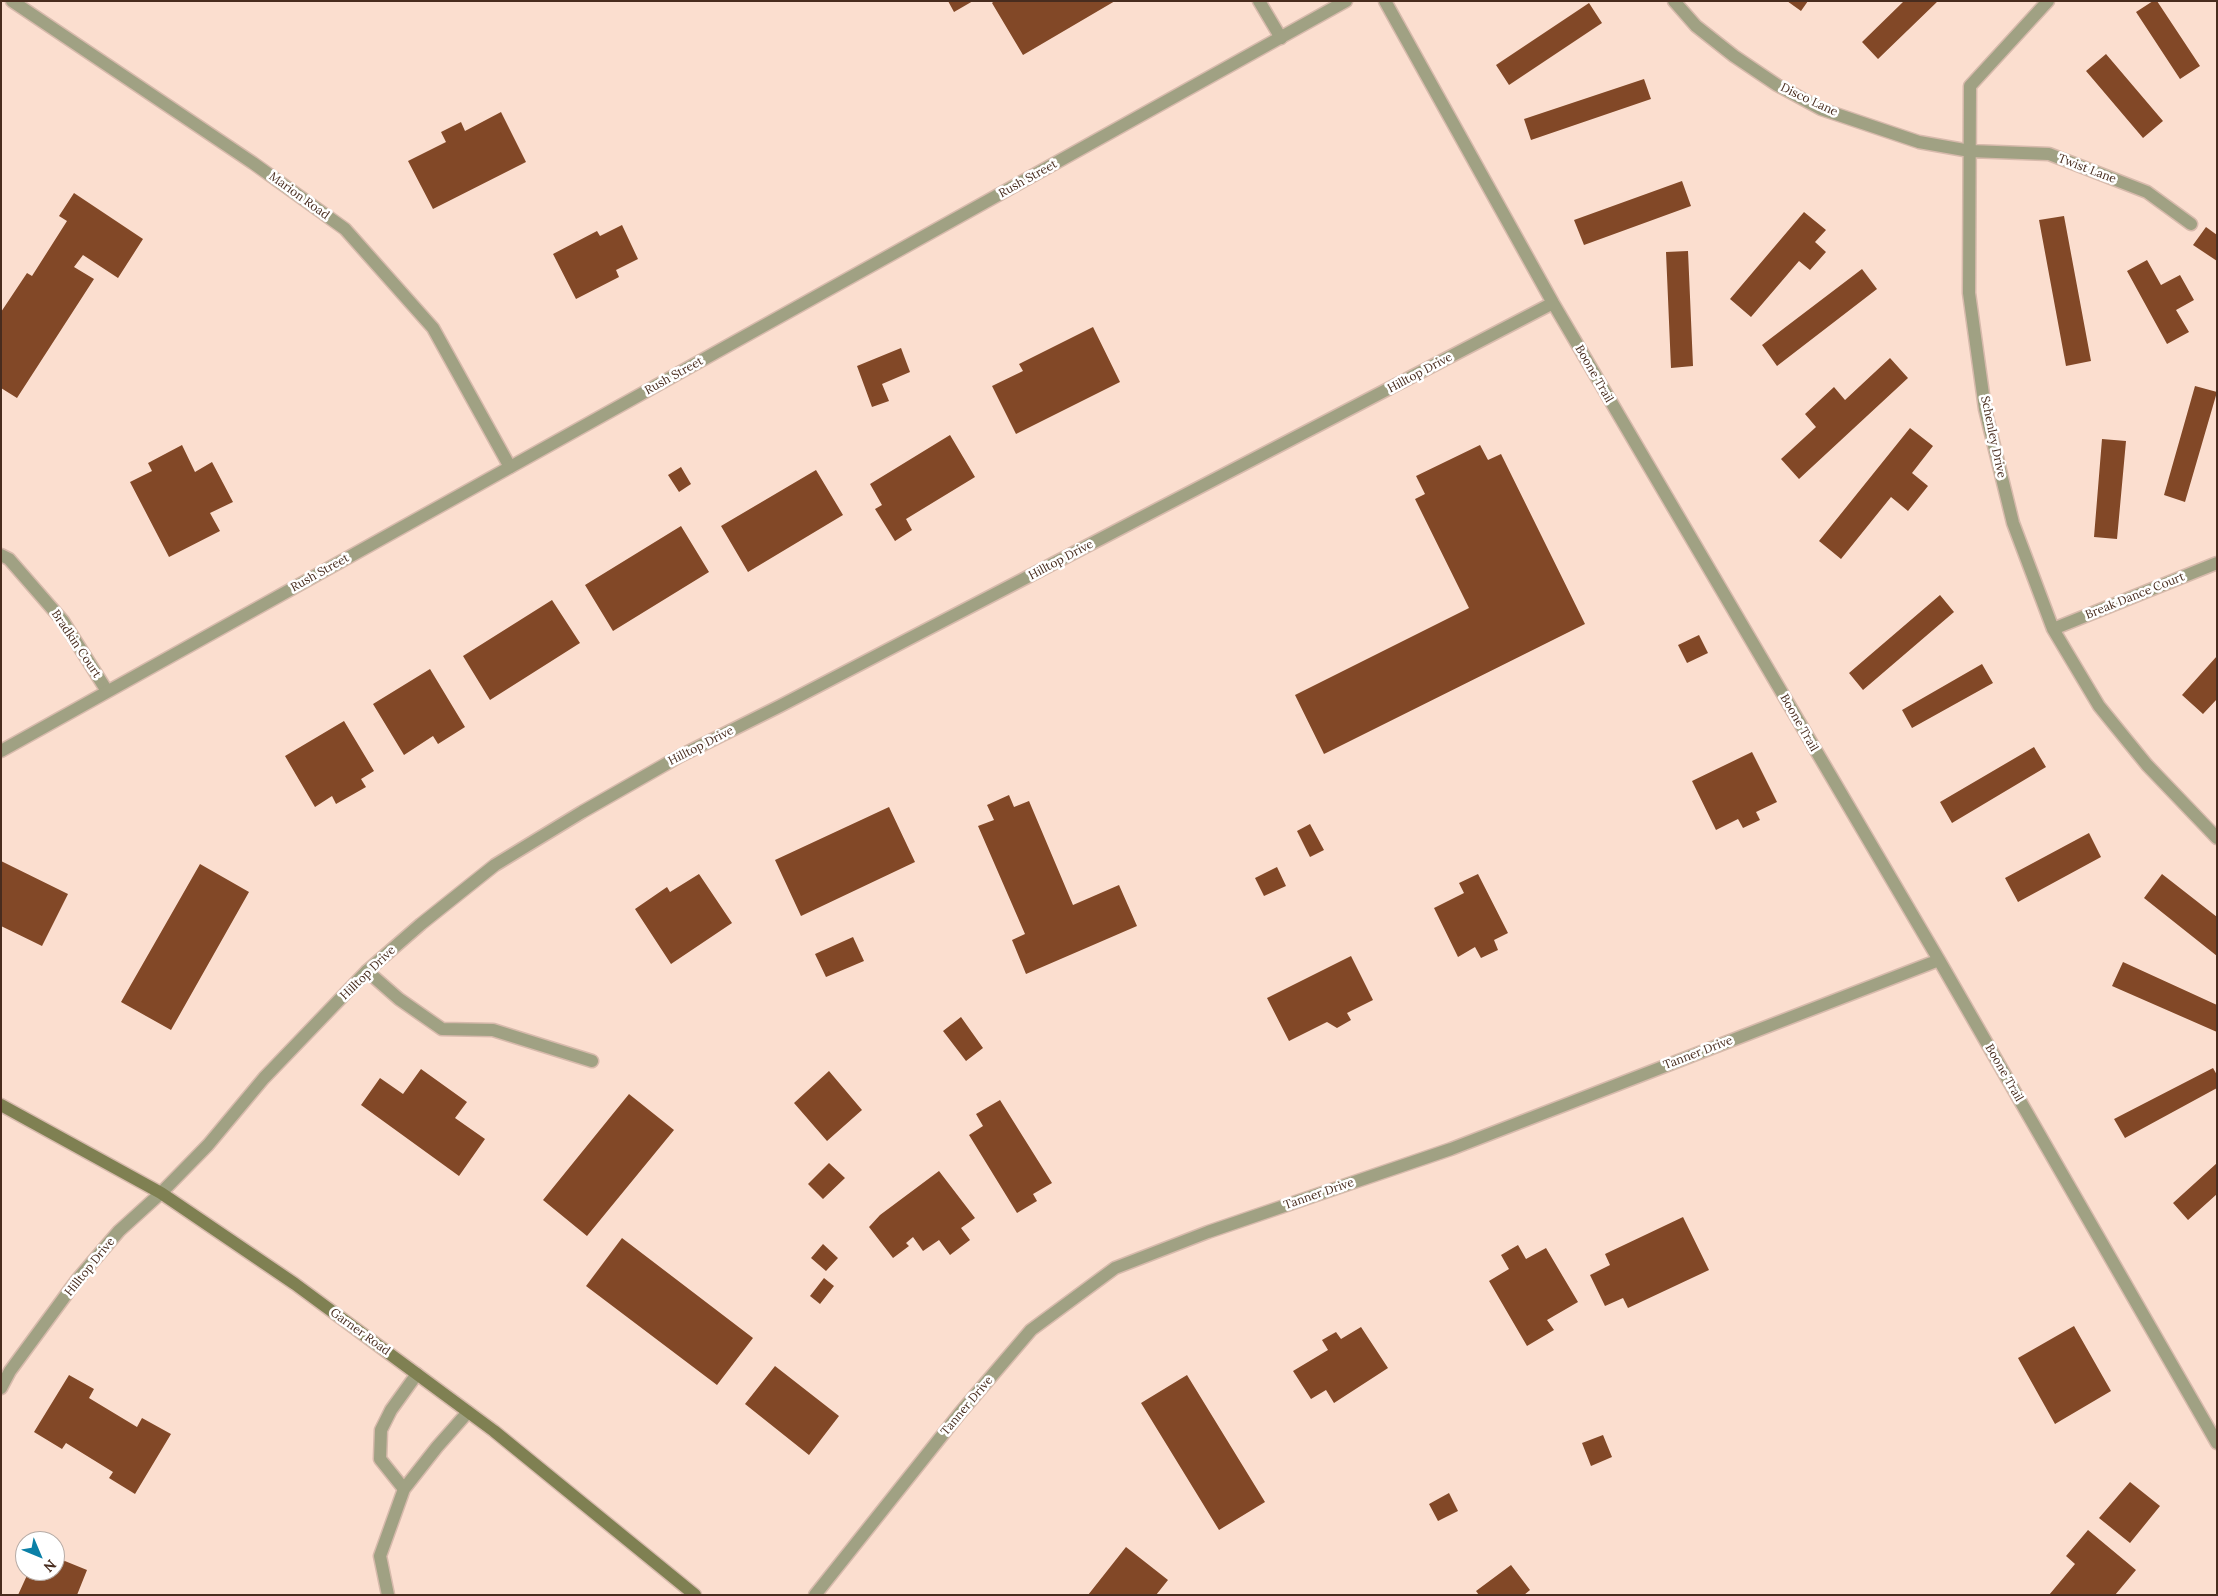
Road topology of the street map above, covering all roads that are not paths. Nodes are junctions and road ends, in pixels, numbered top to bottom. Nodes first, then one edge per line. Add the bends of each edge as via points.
1 (12, 1) edge
2 (1259, 1) edge
3 (1346, 1) edge
4 (1385, 1) edge
5 (1674, 1) edge
6 (2048, 1) edge
7 (1281, 38) junction
8 (1970, 151) junction
9 (2191, 224) dead end
10 (1553, 303) junction
11 (510, 467) junction
12 (1, 555) edge
13 (2217, 564) edge
14 (2053, 629) junction
15 (107, 691) junction
16 (1, 751) edge
17 (2217, 838) edge
18 (1939, 960) junction
19 (367, 972) junction
20 (592, 1061) dead end
21 (1, 1105) edge
22 (161, 1193) junction
23 (417, 1374) junction
24 (1, 1388) edge
25 (468, 1412) junction
26 (2217, 1443) edge
27 (404, 1489) junction
28 (388, 1595) edge
29 (694, 1595) edge
30 (815, 1595) edge

1 - 11 street, Marion Road via 253,163 344,229 433,328
2 - 7 street
3 - 7 street, Rush Street
4 - 10 street, Boone Trail
5 - 8 street, Disco Lane via 1696,26 1734,56 1821,109 1919,142
6 - 8 street, Schenley Drive via 1970,86
7 - 11 street, Rush Street
8 - 9 street, Twist Lane via 2049,154 2147,192
8 - 14 street, Schenley Drive via 1969,293 1985,409 2013,523
10 - 18 street, Boone Trail
10 - 19 street, Hilltop Drive via 680,756 495,865 420,924
11 - 15 street, Rush Street
12 - 15 street, Bradkin Court via 63,621
13 - 14 street, Break Dance Court
14 - 17 street, Schenley Drive via 2099,706 2147,765
15 - 16 street, Rush Street
18 - 26 street, Boone Trail
18 - 30 street, Tanner Drive via 1451,1149 1208,1232 1115,1268 1031,1330 885,1505
19 - 20 street via 442,1029 493,1030
19 - 22 street, Hilltop Drive via 264,1078 208,1145
21 - 22 main road, Garner Road
22 - 23 main road, Garner Road via 295,1284
22 - 24 street, Hilltop Drive via 119,1231 77,1280
23 - 25 main road, Garner Road
23 - 27 street via 381,1430 380,1459
25 - 27 street
25 - 29 main road, Garner Road
27 - 28 street via 380,1556

